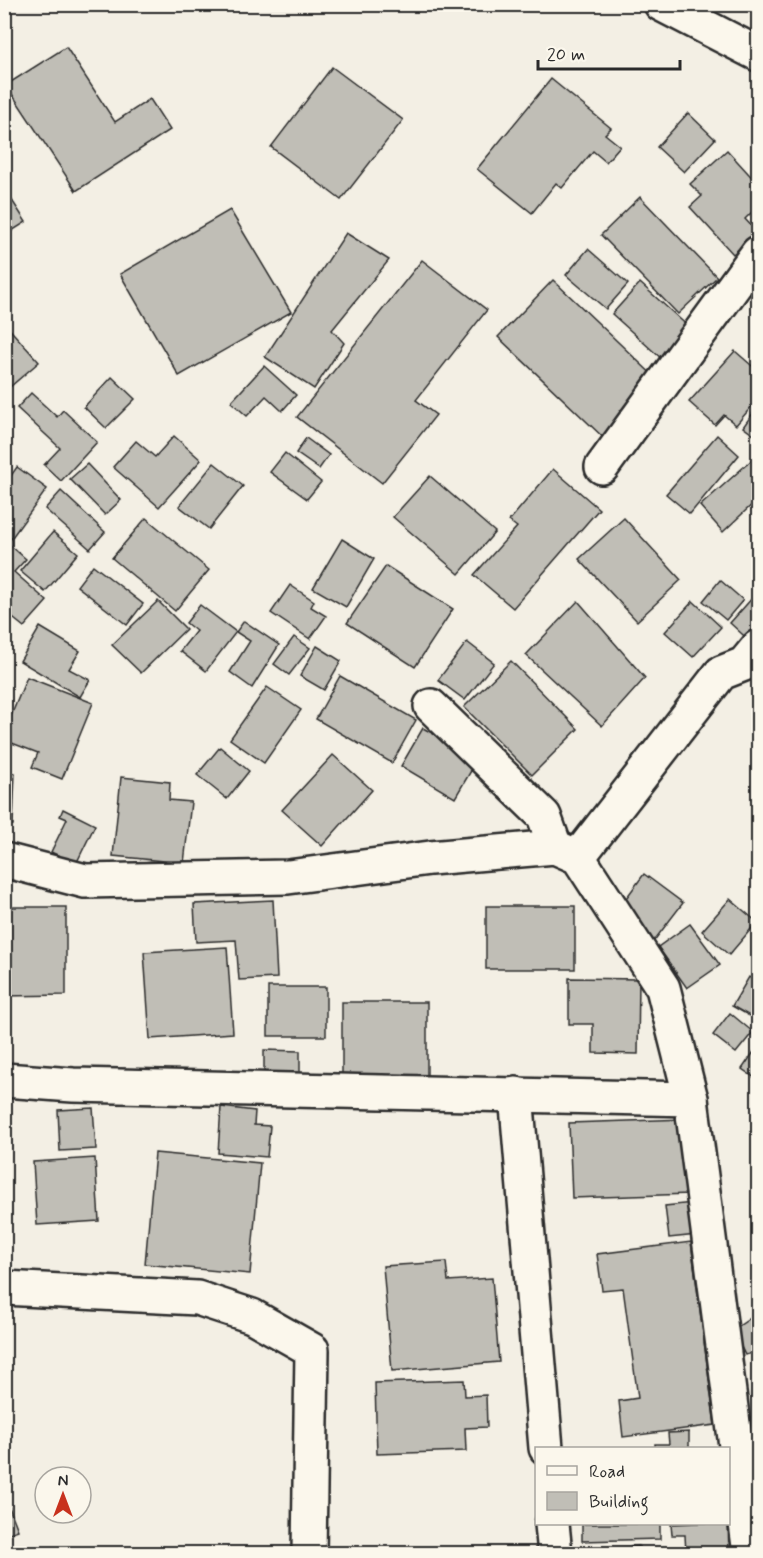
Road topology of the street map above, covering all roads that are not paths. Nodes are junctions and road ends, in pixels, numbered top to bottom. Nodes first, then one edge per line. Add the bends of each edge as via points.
1 (661, 4) edge
2 (759, 54) edge
3 (759, 253) edge
4 (602, 467) dead end
5 (759, 647) edge
6 (432, 706) dead end
7 (566, 852) junction
8 (4, 860) edge
9 (4, 1080) edge
10 (516, 1094) junction
11 (691, 1099) junction
12 (4, 1288) edge
13 (546, 1447) edge
14 (552, 1525) edge
15 (309, 1554) edge
16 (555, 1554) edge
17 (750, 1554) edge

1 - 2 street
3 - 4 street
5 - 7 street via 744,664 721,673
6 - 7 street via 544,816
7 - 8 street via 430,858 288,877 109,881 85,881
7 - 11 street via 663,988
9 - 10 street
10 - 11 street
10 - 13 street
11 - 17 street
12 - 15 street via 196,1298 252,1316 312,1350
14 - 16 street

